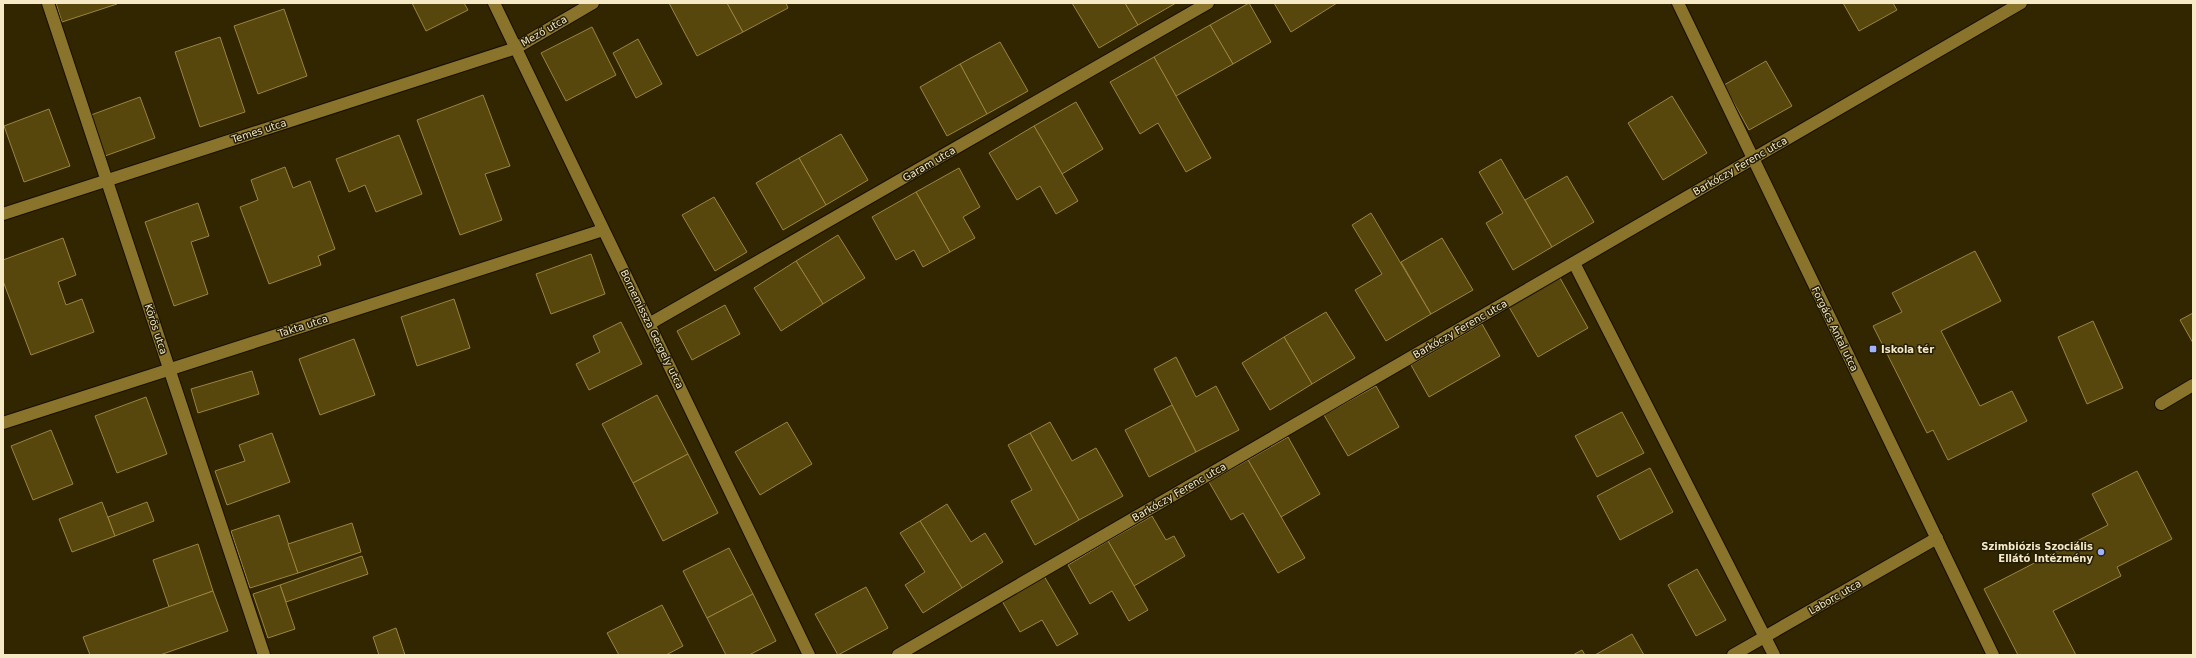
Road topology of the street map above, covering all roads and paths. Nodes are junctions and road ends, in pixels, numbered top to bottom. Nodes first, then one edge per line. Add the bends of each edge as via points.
1 (48, 3) edge
2 (494, 3) edge
3 (593, 3) edge
4 (1208, 3) edge
5 (1678, 3) edge
6 (2021, 3) edge
7 (516, 48) junction
8 (1753, 159) junction
9 (107, 180) junction
10 (3, 214) edge
11 (603, 230) junction
12 (1574, 263) junction
13 (649, 324) junction
14 (169, 370) junction
15 (2193, 385) edge
16 (2161, 404) dead end
17 (3, 423) edge
18 (1937, 538) junction
19 (1765, 637) junction
20 (264, 655) edge
21 (809, 655) edge
22 (898, 655) edge
23 (1733, 655) edge
24 (1774, 655) edge
25 (1993, 655) edge

1 - 9 street, Körös utca
2 - 7 street, Bornemissza Gergely utca
3 - 7 street, Mező utca
4 - 13 street, Garam utca
5 - 8 street, Forgács Antal utca
6 - 8 street, Barkóczy Ferenc utca
7 - 9 street, Temes utca
7 - 11 street, Bornemissza Gergely utca
8 - 12 street, Barkóczy Ferenc utca
8 - 18 street, Forgács Antal utca
9 - 10 street, Temes utca
9 - 14 street, Körös utca
11 - 13 street, Bornemissza Gergely utca
11 - 14 street, Takta utca
12 - 19 street
12 - 22 street, Barkóczy Ferenc utca
13 - 21 street, Bornemissza Gergely utca
14 - 17 street, Takta utca
14 - 20 street, Körös utca
15 - 16 street
18 - 19 street, Laborc utca
18 - 25 street, Forgács Antal utca
19 - 23 street, Laborc utca
19 - 24 street

